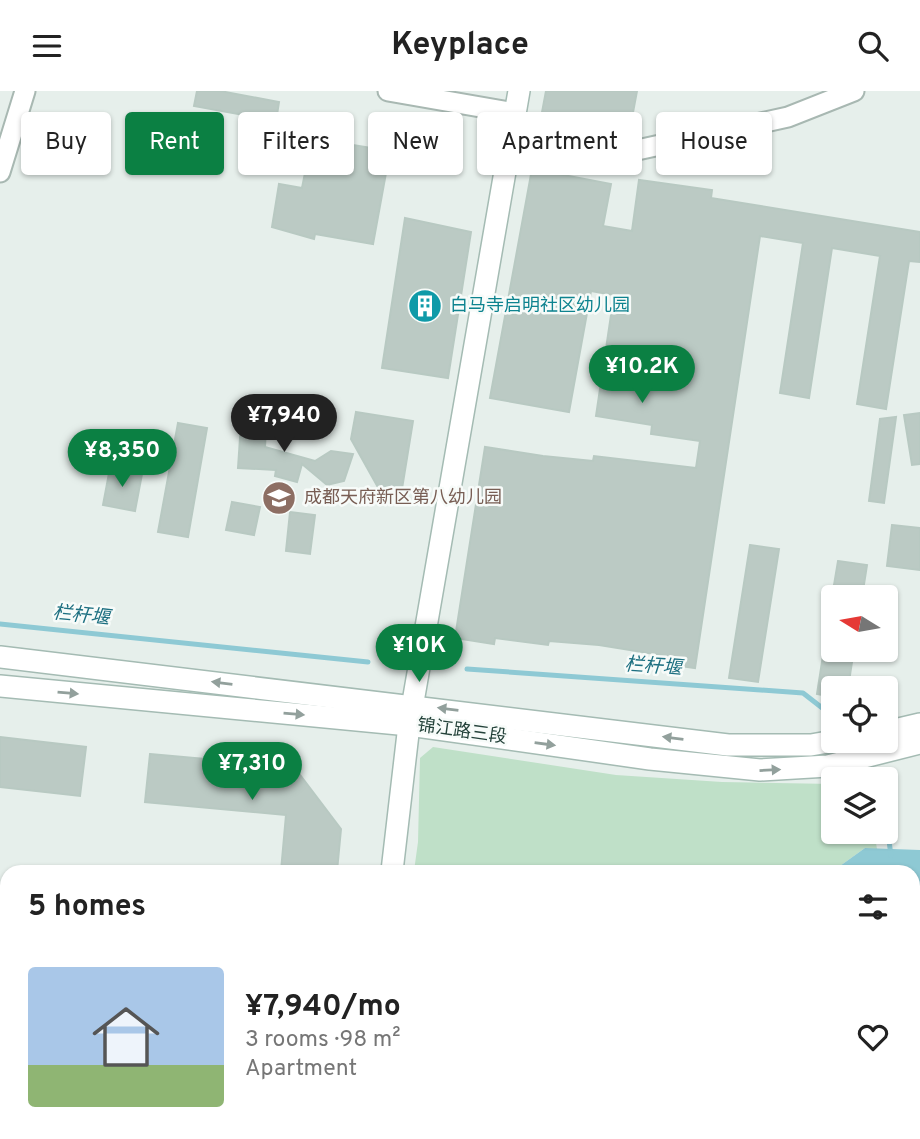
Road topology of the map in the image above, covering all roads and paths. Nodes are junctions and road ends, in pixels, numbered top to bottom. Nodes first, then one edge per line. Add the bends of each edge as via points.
1 (25, 91) edge
2 (388, 91) edge
3 (519, 91) edge
4 (854, 91) edge
5 (509, 112) edge
6 (515, 112) edge
7 (642, 149) edge
8 (0, 172) edge
9 (504, 175) edge
10 (0, 657) edge
11 (0, 687) edge
12 (412, 715) junction
13 (920, 724) edge
14 (898, 729) edge
15 (821, 743) edge
16 (920, 743) edge
17 (393, 865) edge

1 - 8 street
2 - 5 street
3 - 6 main road
4 - 7 street via 788,117
9 - 12 main road
12 -> 10 main road, 锦江路三段
11 -> 12 main road, 锦江路三段
15 -> 12 main road, 锦江路三段 via 728,745
12 -> 16 main road, 锦江路三段 via 650,759 760,771 828,766
12 - 17 main road
13 - 14 main road

